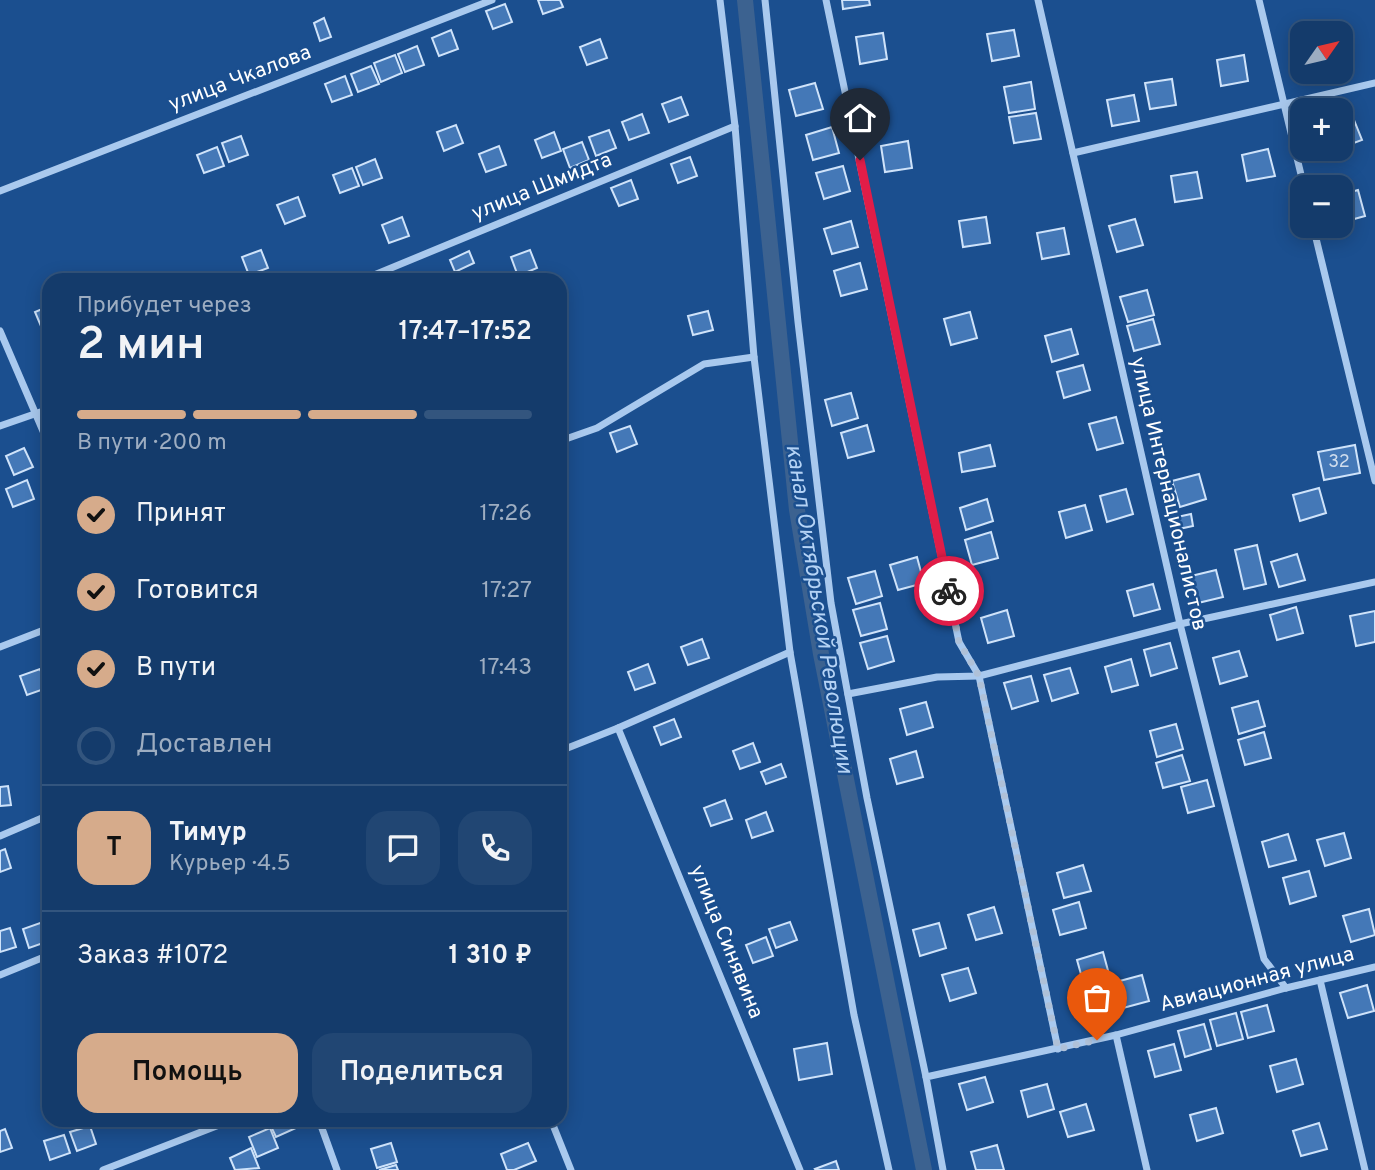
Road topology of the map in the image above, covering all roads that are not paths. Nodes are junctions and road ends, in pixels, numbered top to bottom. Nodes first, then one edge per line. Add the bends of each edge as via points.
1 (492, 0) edge
2 (720, 0) edge
3 (765, 0) edge
4 (827, 0) edge
5 (1038, 0) edge
6 (1259, 0) edge
7 (1375, 83) edge
8 (1283, 104) junction
9 (735, 127) junction
10 (1073, 153) junction
11 (1301, 175) edge
12 (0, 191) edge
13 (1316, 238) edge
14 (379, 273) edge
15 (0, 331) edge
16 (754, 356) junction
17 (42, 412) edge
18 (36, 415) junction
19 (0, 426) edge
20 (42, 429) edge
21 (567, 439) edge
22 (1375, 481) edge
23 (1375, 582) edge
24 (1180, 624) junction
25 (42, 631) edge
26 (0, 647) edge
27 (790, 652) junction
28 (979, 676) junction
29 (848, 694) junction
30 (618, 728) junction
31 (567, 748) edge
32 (42, 818) edge
33 (0, 836) edge
34 (42, 959) edge
35 (1375, 967) edge
36 (0, 975) edge
37 (1320, 980) junction
38 (1286, 988) junction
39 (1116, 1035) junction
40 (1058, 1049) junction
41 (926, 1077) junction
42 (214, 1127) edge
43 (322, 1127) edge
44 (554, 1127) edge
45 (103, 1170) edge
46 (337, 1170) edge
47 (571, 1170) edge
48 (800, 1170) edge
49 (889, 1170) edge
50 (943, 1170) edge
51 (1147, 1170) edge
52 (1365, 1170) edge

1 - 12 street, улица Чкалова
2 - 9 street
3 - 29 street via 831,603
4 - 28 street via 959,642
5 - 10 street, улица Интернационалистов
6 - 8 street
7 - 8 street
8 - 10 street
8 - 11 street
9 - 14 street, улица Шмидта
9 - 16 street
10 - 24 street, улица Интернационалистов
13 - 22 street
15 - 18 street
16 - 21 street via 704,363 597,428
16 - 27 street
17 - 18 street
18 - 19 street
18 - 20 street
23 - 24 street
24 - 28 street
24 - 38 street, улица Интернационалистов via 1264,959
25 - 26 street
27 - 30 street
27 - 49 street via 854,1016
28 - 29 street via 937,677
28 - 40 street
29 - 41 street
30 - 31 street
30 - 48 street, улица Синявина
32 - 33 street
34 - 36 street
35 - 37 street, Авиационная улица
37 - 38 street, Авиационная улица
37 - 52 street
38 - 39 street, Авиационная улица
39 - 40 street, Авиационная улица
39 - 51 street
40 - 41 street, Авиационная улица
41 - 50 street
42 - 45 street
43 - 46 street
44 - 47 street

